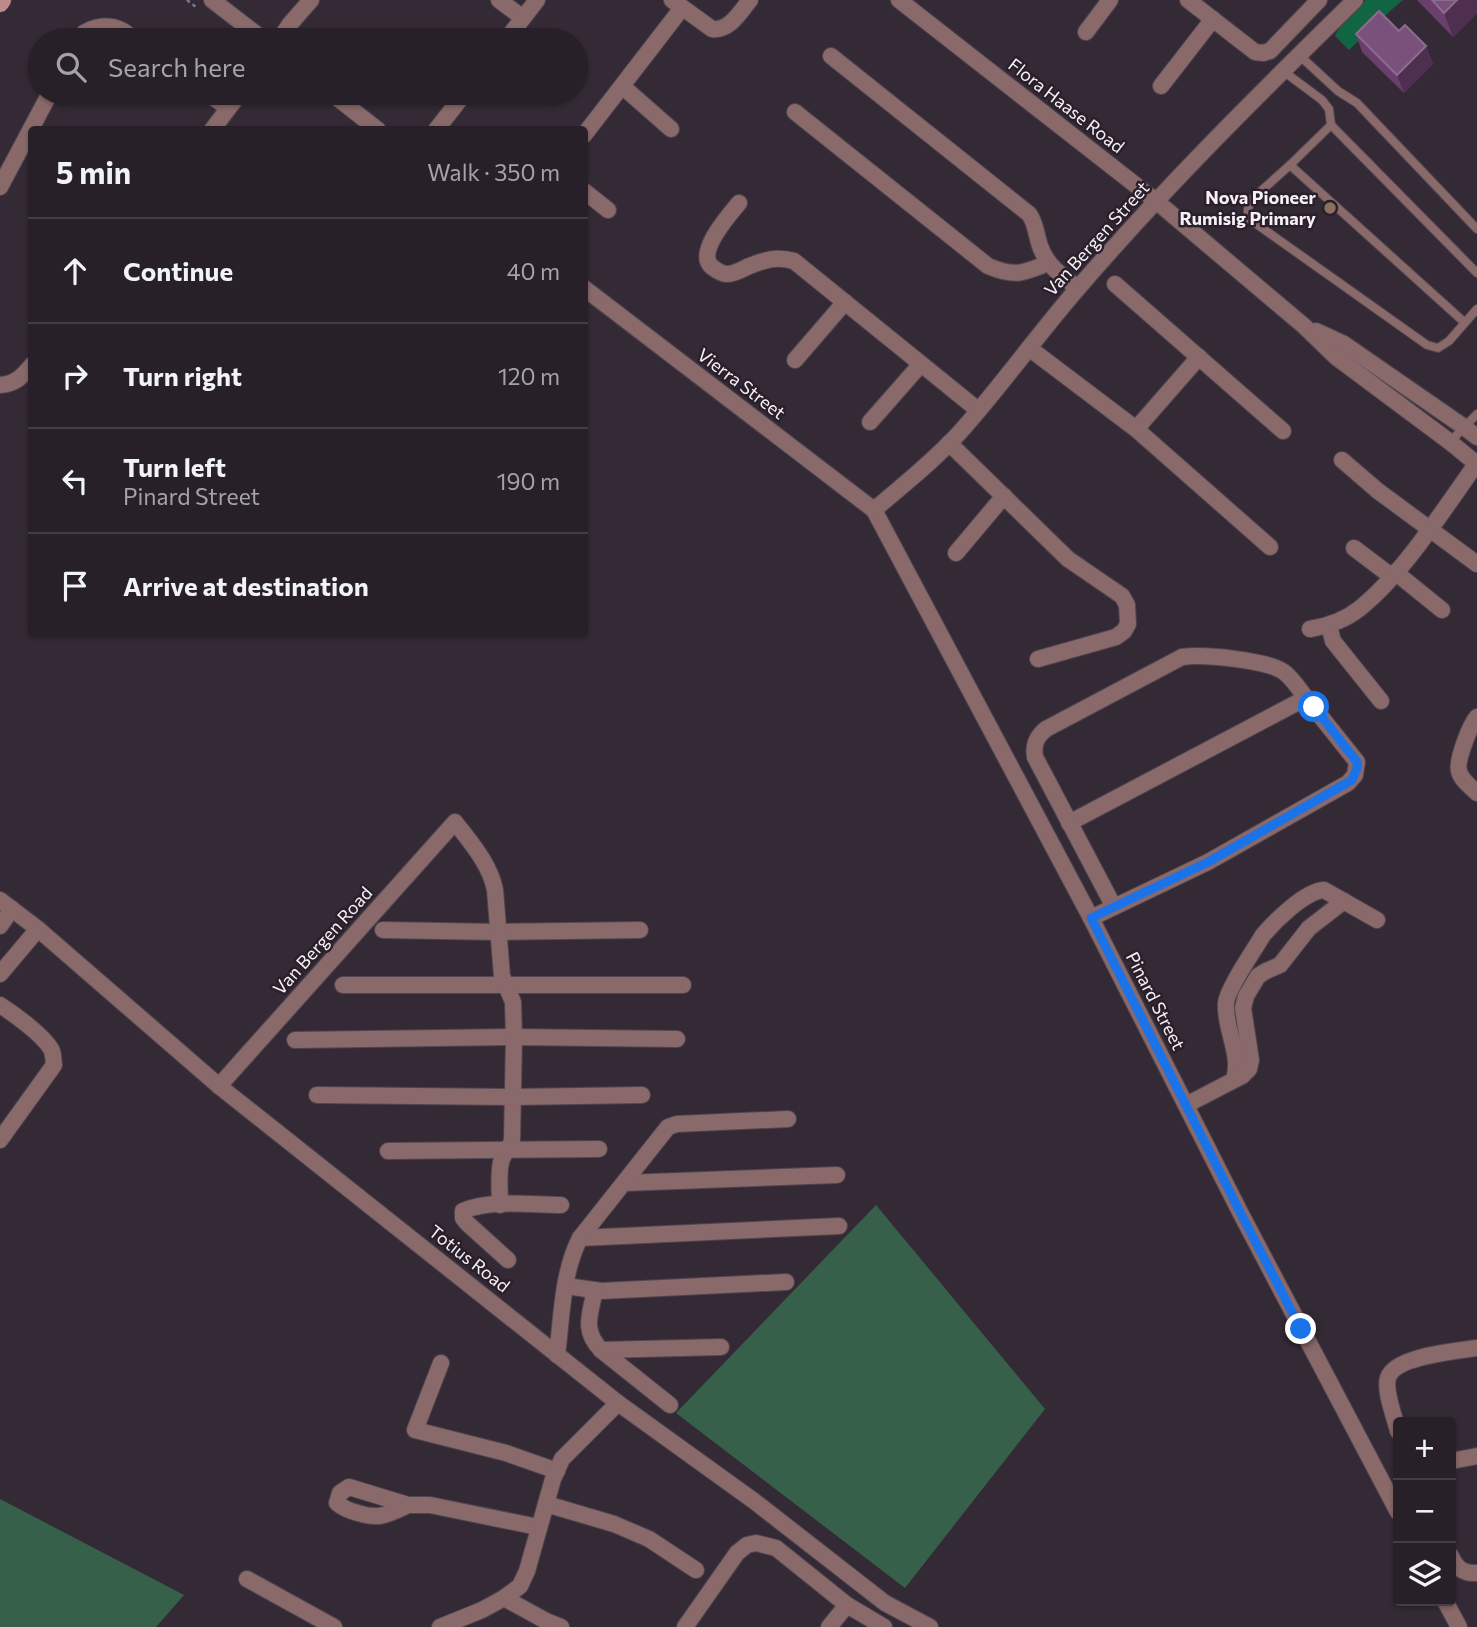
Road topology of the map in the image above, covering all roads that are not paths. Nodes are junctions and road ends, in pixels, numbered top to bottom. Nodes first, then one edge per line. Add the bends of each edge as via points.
1 (212, 0) edge
2 (311, 0) edge
3 (499, 0) edge
4 (537, 0) edge
5 (750, 0) edge
6 (899, 0) edge
7 (1110, 0) edge
8 (1320, 0) edge
9 (1356, 0) edge
10 (1191, 1) edge
11 (677, 4) edge
12 (523, 18) junction
13 (1213, 19) junction
14 (248, 28) edge
15 (287, 28) edge
16 (515, 28) edge
17 (1086, 32) dead end
18 (1299, 55) junction
19 (831, 56) dead end
20 (1283, 71) junction
21 (622, 86) junction
22 (1161, 86) dead end
23 (44, 105) edge
24 (224, 105) edge
25 (230, 105) edge
26 (346, 105) edge
27 (454, 105) edge
28 (228, 108) junction
29 (795, 112) dead end
30 (1331, 125) junction
31 (32, 126) edge
32 (215, 126) edge
33 (373, 126) edge
34 (439, 126) edge
35 (671, 129) dead end
36 (588, 130) edge
37 (28, 134) edge
38 (1290, 165) junction
39 (0, 187) edge
40 (588, 194) edge
41 (1156, 201) junction
42 (739, 203) dead end
43 (608, 210) dead end
44 (1477, 229) edge
45 (1048, 263) junction
46 (1477, 273) edge
47 (1115, 284) dead end
48 (1078, 288) junction
49 (588, 291) edge
50 (845, 302) junction
51 (1477, 309) edge
52 (1464, 321) junction
53 (1304, 326) junction
54 (1029, 348) junction
55 (1199, 357) junction
56 (795, 360) dead end
57 (921, 364) junction
58 (28, 369) edge
59 (0, 385) edge
60 (978, 410) junction
61 (1477, 414) edge
62 (870, 422) dead end
63 (1136, 429) junction
64 (1283, 431) dead end
65 (1471, 432) edge
66 (1450, 442) junction
67 (948, 443) junction
68 (1342, 460) dead end
69 (1477, 464) edge
70 (1004, 496) junction
71 (874, 510) junction
72 (1429, 529) junction
73 (1270, 547) dead end
74 (1354, 548) dead end
75 (956, 553) dead end
76 (1477, 564) edge
77 (1393, 574) junction
78 (1442, 610) dead end
79 (1329, 626) junction
80 (1310, 629) dead end
81 (1038, 659) dead end
82 (1306, 698) junction
83 (1381, 701) dead end
84 (1477, 717) edge
85 (1477, 793) edge
86 (1069, 823) junction
87 (1344, 901) junction
88 (6, 904) edge
89 (1114, 907) junction
90 (1091, 918) junction
91 (1377, 920) dead end
92 (0, 926) edge
93 (38, 929) junction
94 (383, 930) dead end
95 (640, 930) dead end
96 (499, 932) junction
97 (1246, 963) junction
98 (0, 974) edge
99 (1261, 974) junction
100 (343, 985) dead end
101 (505, 985) junction
102 (682, 985) dead end
103 (0, 1005) edge
104 (514, 1037) junction
105 (677, 1039) dead end
106 (295, 1040) dead end
107 (1234, 1079) junction
108 (219, 1086) junction
109 (317, 1094) dead end
110 (642, 1095) dead end
111 (513, 1097) junction
112 (1186, 1105) junction
113 (788, 1119) dead end
114 (0, 1140) edge
115 (599, 1149) dead end
116 (509, 1150) junction
117 (388, 1151) dead end
118 (837, 1175) dead end
119 (624, 1183) junction
120 (500, 1205) junction
121 (561, 1205) dead end
122 (839, 1226) dead end
123 (580, 1238) junction
124 (508, 1260) dead end
125 (786, 1282) dead end
126 (566, 1286) junction
127 (595, 1290) junction
128 (721, 1347) dead end
129 (1477, 1348) edge
130 (601, 1350) junction
131 (557, 1354) junction
132 (442, 1363) dead end
133 (618, 1403) junction
134 (670, 1405) dead end
135 (1394, 1417) edge
136 (1477, 1456) edge
137 (1456, 1460) edge
138 (557, 1471) junction
139 (1393, 1503) edge
140 (546, 1504) junction
141 (408, 1505) dead end
142 (538, 1527) junction
143 (1456, 1567) edge
144 (696, 1570) dead end
145 (1477, 1573) edge
146 (247, 1578) dead end
147 (504, 1598) junction
148 (847, 1605) junction
149 (1448, 1606) edge
150 (334, 1627) edge
151 (440, 1627) edge
152 (561, 1627) edge
153 (685, 1627) edge
154 (829, 1627) edge
155 (884, 1627) edge
156 (930, 1627) edge
157 (1459, 1627) edge

1 - 14 street
2 - 15 street
3 - 12 street
4 - 12 street
5 - 11 street via 732,22 718,30
6 - 41 street, Flora Haase Road
7 - 17 street
8 - 13 street via 1263,53 1255,52
9 - 18 street, Van Bergen Street
10 - 13 street
11 - 21 street
12 - 16 street
13 - 22 street
18 - 20 street, Van Bergen Street
18 - 44 lane via 1357,103
19 - 45 street via 1029,214
20 - 30 lane via 1322,100 1329,109
20 - 41 street, Van Bergen Street
21 - 35 street
21 - 36 street
23 - 31 street
24 - 28 street
25 - 28 street
26 - 33 street
27 - 34 street
28 - 32 street
29 - 45 street via 988,266 1007,274
30 - 38 lane
30 - 46 lane
37 - 39 street
38 - 52 lane
38 - 52 lane via 1251,200 1248,218 1427,345 1438,348 1449,341
40 - 43 street
41 - 48 street, Van Bergen Street
41 - 53 street, Flora Haase Road
42 - 50 street via 709,247 708,264 727,274 776,257 794,261
45 - 48 street
47 - 55 street
48 - 54 street, Van Bergen Street
49 - 71 street, Vierra Street
50 - 56 street
50 - 57 street
51 - 52 lane
53 - 65 street, Flora Haase Road via 1344,344
53 - 66 street, Flora Haase Road via 1336,357
54 - 60 street, Van Bergen Street
54 - 63 street
55 - 63 street
55 - 64 street
57 - 60 street
57 - 62 street
58 - 59 street via 17,381
60 - 67 street, Van Bergen Street
61 - 65 lane
63 - 73 street
65 - 66 lane
66 - 69 street, Flora Haase Road
67 - 70 street
67 - 71 street, Van Bergen Street
68 - 72 street
69 - 72 street
70 - 75 street
70 - 81 street via 1068,559 1114,589 1127,604 1128,624 1116,637
71 - 90 street, Pinard Street
72 - 76 street
72 - 77 street
74 - 77 street
77 - 78 street
77 - 79 street via 1359,609
79 - 80 street
79 - 83 street via 1333,641
82 - 86 street
82 - 86 street via 1278,668 1182,657 1039,734 1035,757
82 - 89 street via 1357,762 1352,780 1208,862
84 - 85 street via 1459,771
86 - 89 street
87 - 91 street
87 - 97 street via 1324,890 1309,895 1270,927
87 - 99 street via 1309,928 1280,965
88 - 92 street
88 - 93 street, Totius Road
89 - 90 street
90 - 112 street, Pinard Street
93 - 98 street
93 - 108 street, Totius Road
94 - 96 street
95 - 96 street
96 - 101 street
96 - 108 street, Van Bergen Road via 493,877 455,822
97 - 99 street
97 - 107 street via 1226,1003
99 - 107 street via 1243,1008 1251,1065
100 - 101 street
101 - 102 street
101 - 104 street via 513,1002
103 - 114 street via 50,1047 54,1065
104 - 105 street
104 - 106 street
104 - 111 street
107 - 112 street
108 - 131 street, Totius Road
109 - 111 street
110 - 111 street
111 - 116 street
112 - 139 street, Pinard Street
113 - 119 street via 668,1127
115 - 116 street
116 - 117 street
116 - 120 street via 500,1164
118 - 119 street
119 - 123 street
120 - 121 street
120 - 124 street via 473,1207 463,1211 463,1218
122 - 123 street
123 - 126 street
125 - 127 street
126 - 127 street
126 - 131 street
127 - 130 street via 590,1333
128 - 130 street
129 - 135 street via 1416,1359 1394,1369 1387,1388
130 - 134 street
131 - 133 street, Totius Road
132 - 138 street via 415,1430
133 - 138 street via 562,1459
133 - 156 street, Totius Road via 885,1603
136 - 137 street
138 - 140 street
140 - 142 street
140 - 144 street via 649,1539
141 - 142 street via 430,1505
142 - 147 street via 520,1586
143 - 145 street
146 - 150 street
147 - 151 street
147 - 152 street
148 - 153 street via 776,1548 747,1545
148 - 154 street
148 - 155 street
149 - 157 street

